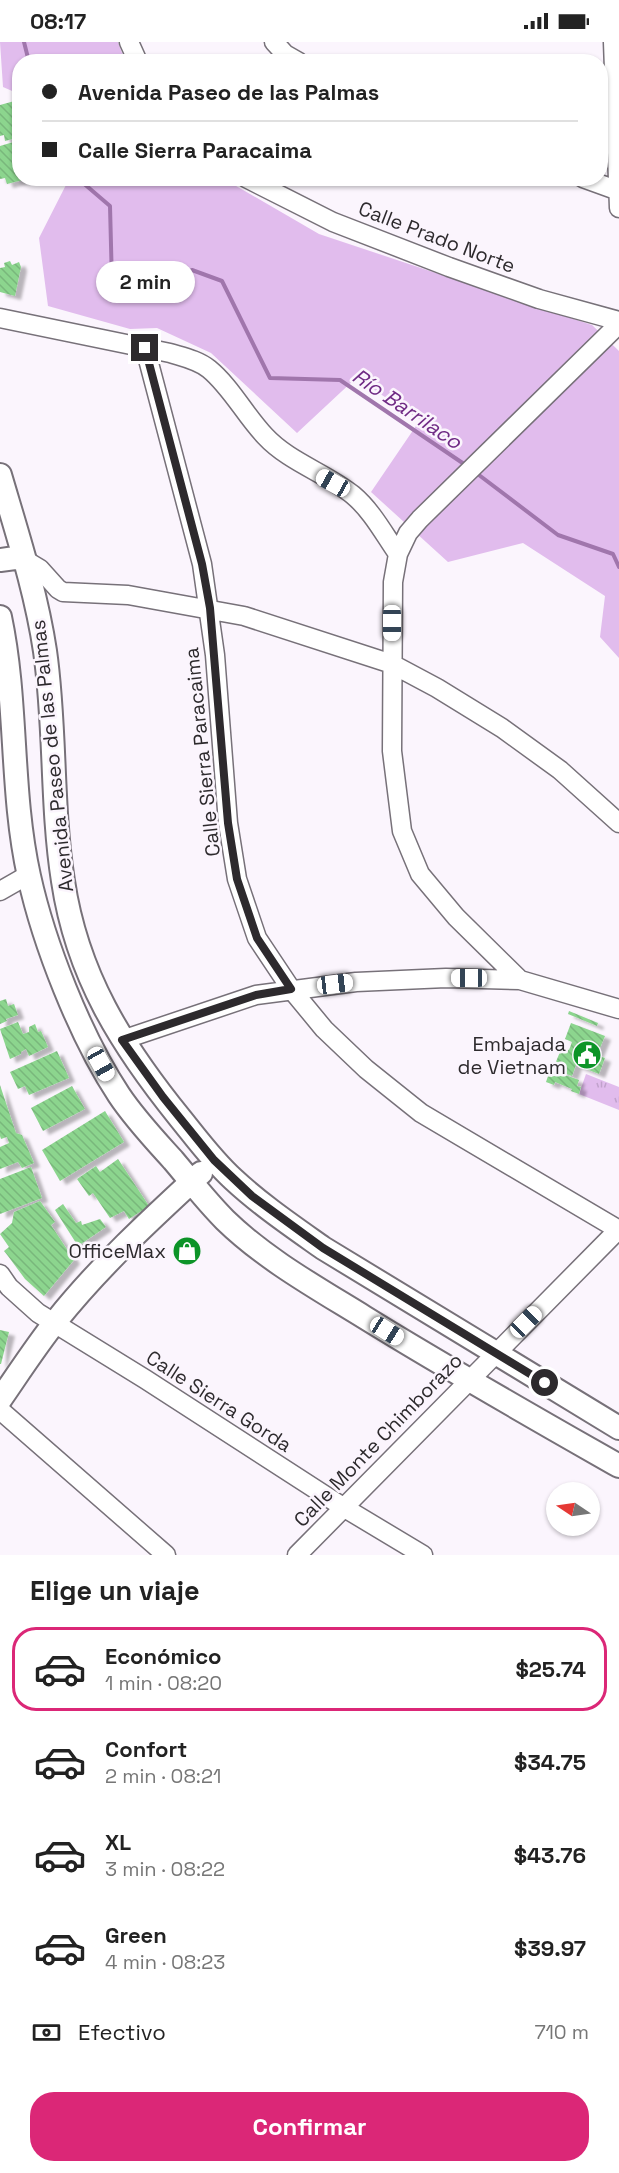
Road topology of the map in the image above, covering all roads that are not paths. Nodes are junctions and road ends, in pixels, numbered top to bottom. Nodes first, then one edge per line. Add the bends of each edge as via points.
1 (274, 42) edge
2 (613, 42) edge
3 (285, 54) edge
4 (262, 186) edge
5 (604, 186) edge
6 (619, 192) edge
7 (619, 208) edge
8 (0, 318) edge
9 (619, 323) edge
10 (145, 348) junction
11 (0, 475) edge
12 (398, 554) junction
13 (0, 560) edge
14 (25, 560) junction
15 (210, 608) junction
16 (39, 617) junction
17 (1, 621) edge
18 (392, 664) junction
19 (619, 823) edge
20 (28, 875) junction
21 (63, 884) junction
22 (0, 891) edge
23 (520, 980) junction
24 (291, 989) junction
25 (619, 1009) edge
26 (122, 1040) junction
27 (214, 1160) junction
28 (191, 1182) junction
29 (619, 1230) edge
30 (0, 1274) edge
31 (55, 1323) junction
32 (495, 1352) junction
33 (468, 1381) junction
34 (0, 1400) edge
35 (0, 1410) edge
36 (619, 1428) edge
37 (619, 1466) edge
38 (343, 1507) junction
39 (166, 1555) edge
40 (297, 1555) edge
41 (423, 1555) edge

1 - 3 street
2 - 6 street
4 - 9 street, Calle Prado Norte via 333,222 449,267
5 - 6 street
6 - 7 street
8 - 10 street
9 - 12 street via 414,526
10 - 12 street via 191,359 208,368 265,437 368,510
10 - 15 street, Calle Sierra Paracaima
11 - 14 main road, Avenida Paseo de las Palmas
12 - 18 street via 393,582
13 - 14 main road
14 - 15 street via 63,592 128,595
14 - 16 main road, Avenida Paseo de las Palmas
15 - 18 street via 282,627
15 - 24 street, Calle Sierra Paracaima via 228,823 237,879 257,938
16 - 17 main road via 21,626
16 - 21 main road, Avenida Paseo de las Palmas via 51,708
17 - 20 main road, Avenida Paseo de las Palmas
18 - 19 street via 502,728 560,770
18 - 23 street via 392,751 402,831 420,874 456,917
20 - 21 main road via 38,874
20 - 22 street
20 - 28 main road, Avenida Paseo de las Palmas via 51,951 93,1049 149,1136
21 - 26 main road, Avenida Paseo de las Palmas via 81,953 97,995
23 - 24 street via 435,978
23 - 25 street
24 - 26 street via 256,995
24 - 29 street, Calle Sierra Paracaima via 324,1029 421,1113
26 - 27 main road, Avenida Paseo de las Palmas
27 - 28 main road
27 - 32 main road, Avenida Paseo de las Palmas via 268,1209 323,1248
28 - 31 main road via 128,1242
28 - 33 main road, Avenida Paseo de las Palmas via 226,1221 258,1247
29 - 32 street, Calle Monte Chimborazo
30 - 31 street, Calle Sierra Gorda via 23,1301
31 - 34 main road
31 - 38 street, Calle Sierra Gorda
32 - 33 street, Calle Monte Chimborazo
32 - 36 main road, Avenida Paseo de las Palmas
33 - 37 main road, Avenida Paseo de las Palmas
33 - 38 street, Calle Monte Chimborazo
35 - 39 street
38 - 40 street, Calle Monte Chimborazo
38 - 41 street, Calle Sierra Gorda

